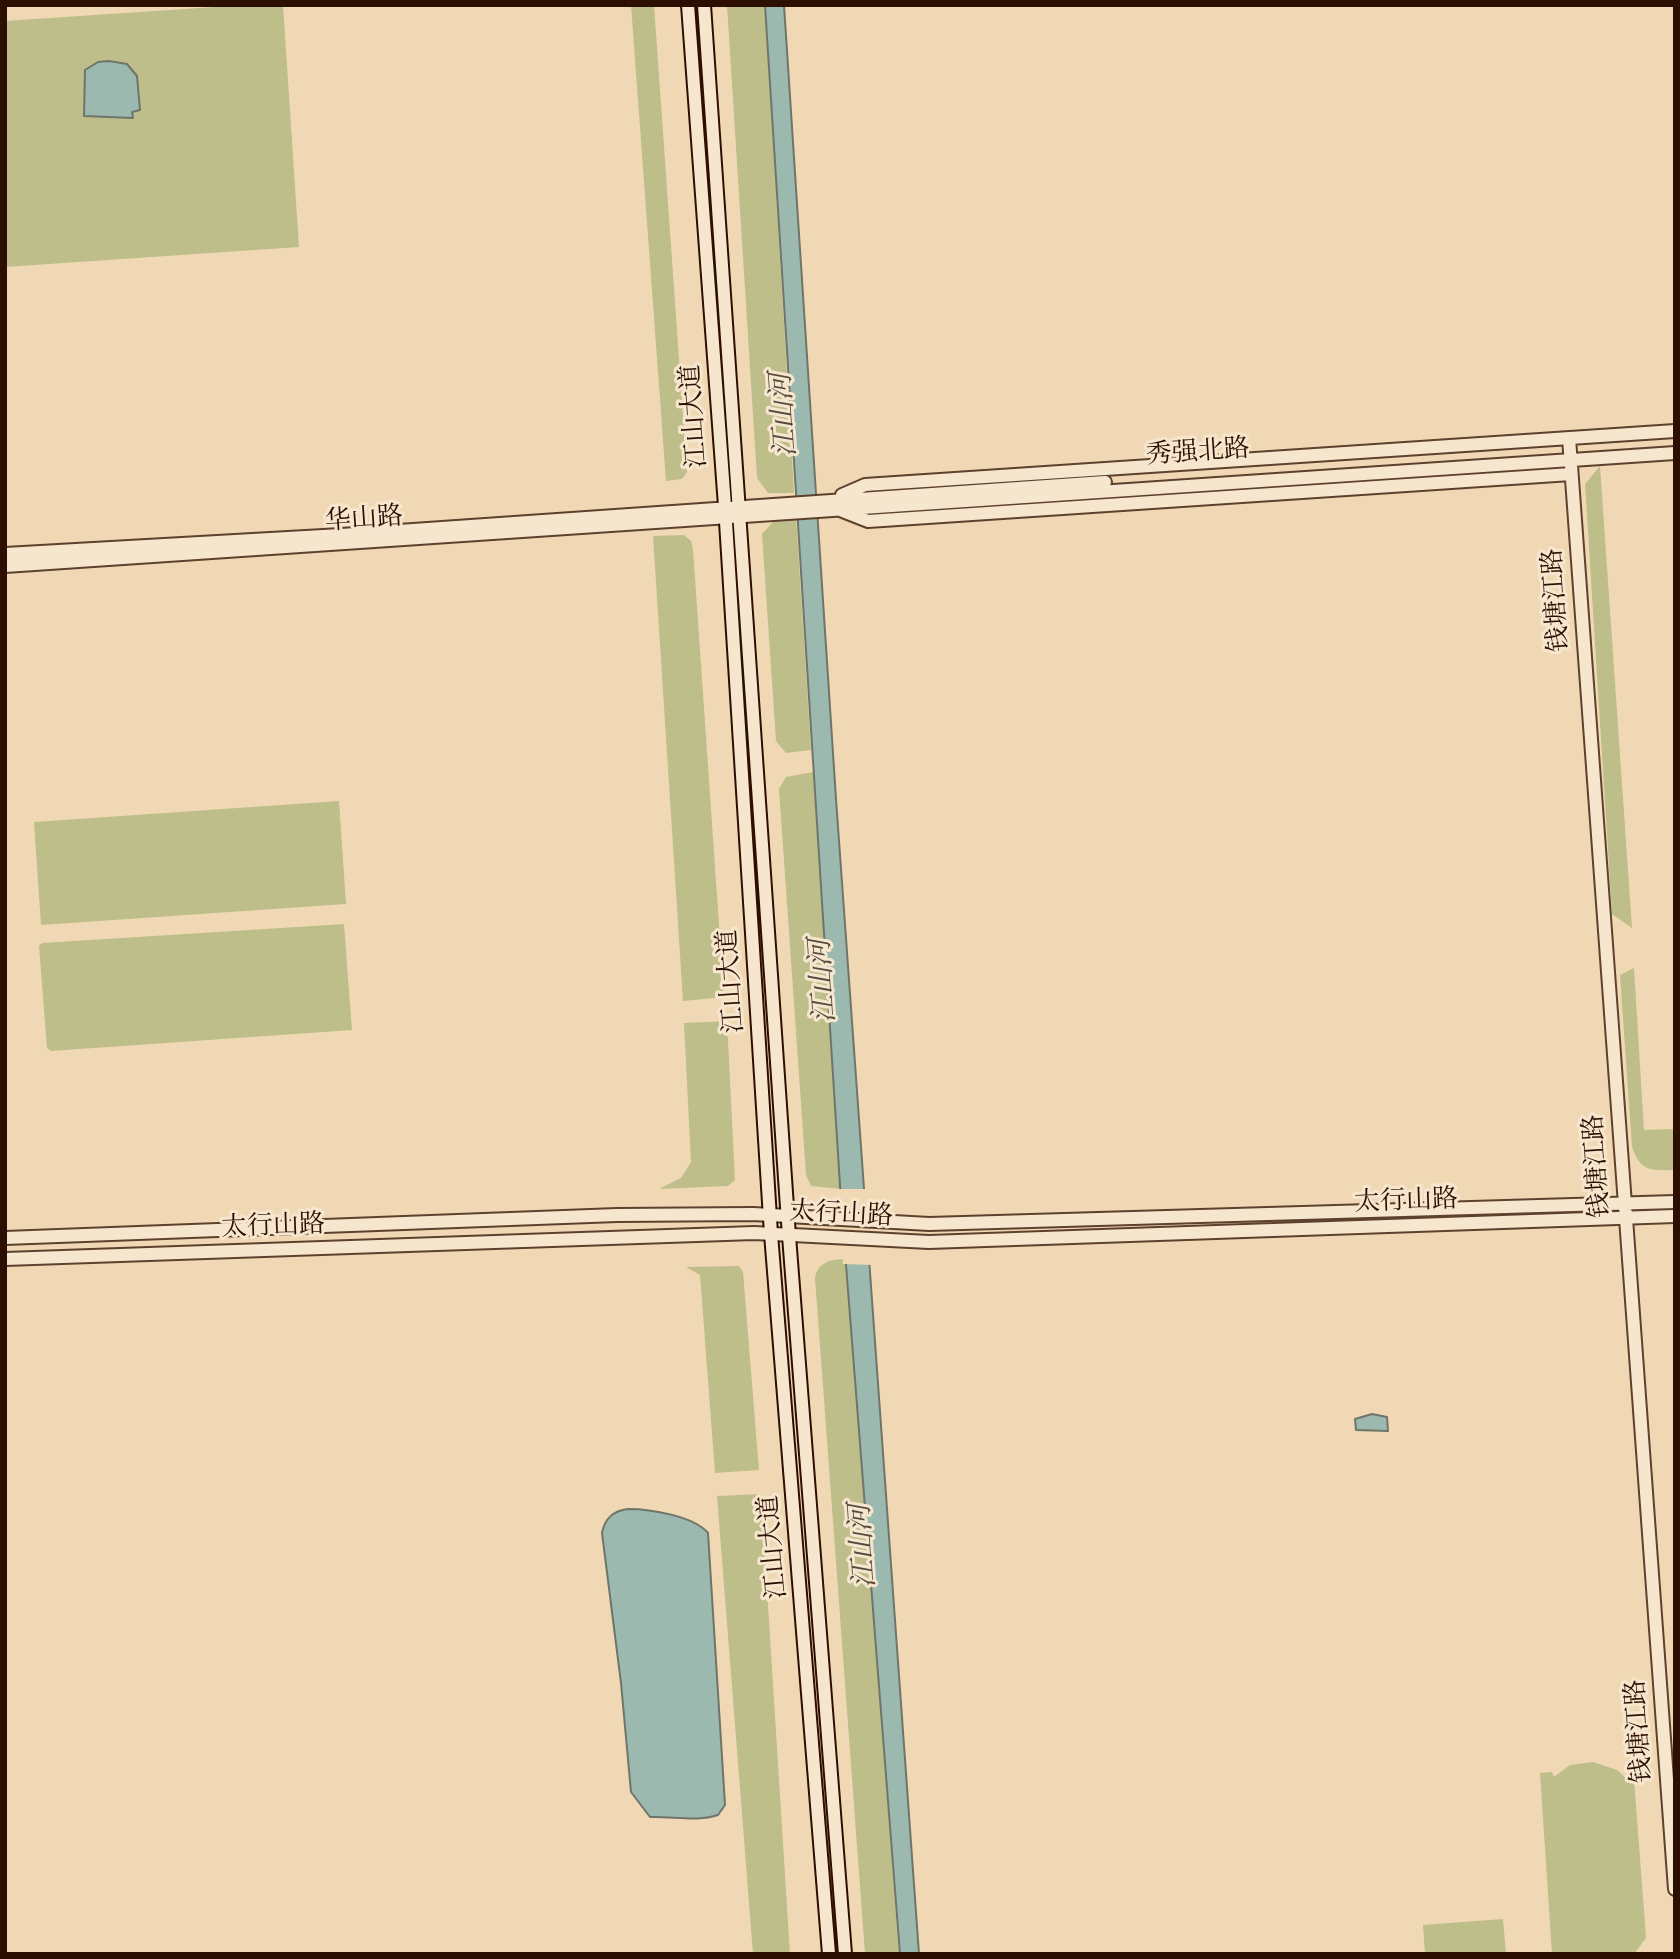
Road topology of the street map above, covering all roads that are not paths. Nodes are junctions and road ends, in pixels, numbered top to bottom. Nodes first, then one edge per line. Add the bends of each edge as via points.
1 (688, 5) edge
2 (704, 5) edge
3 (1675, 432) edge
4 (1675, 444) edge
5 (1569, 450) junction
6 (1675, 453) edge
7 (1571, 474) junction
8 (831, 504) junction
9 (740, 509) junction
10 (725, 510) junction
11 (5, 554) edge
12 (5, 566) edge
13 (1675, 1202) edge
14 (1624, 1211) junction
15 (770, 1214) junction
16 (787, 1215) junction
17 (1675, 1216) edge
18 (771, 1234) junction
19 (789, 1236) junction
20 (5, 1238) edge
21 (5, 1259) edge
22 (1675, 1889) edge
23 (829, 1954) edge
24 (845, 1954) edge

1 - 10 street, 江山大道
2 - 9 street, 江山大道
3 - 5 street
4 - 5 street, 秀强北路
5 - 6 street, 秀强北路
5 - 7 street, 钱塘江路
5 - 8 street, 秀强北路
5 - 8 street via 865,485
7 - 8 street via 868,521
7 - 14 street, 钱塘江路
8 - 9 street, 秀强北路
9 - 10 street, 秀强北路
9 - 16 street, 江山大道
10 - 11 street, 华山路
10 - 12 street, 华山路 via 341,545
10 - 15 street, 江山大道
13 - 14 street, 太行山路
14 - 16 street, 太行山路 via 1101,1221 886,1222
14 - 17 street, 太行山路
14 - 19 street, 太行山路 via 929,1242
14 - 22 street, 钱塘江路
15 - 16 street, 太行山路
15 - 18 street, 江山大道
15 - 20 street, 太行山路 via 618,1215
16 - 19 street, 江山大道
18 - 19 street, 太行山路
18 - 21 street, 太行山路
18 - 23 street, 江山大道
19 - 24 street, 江山大道

